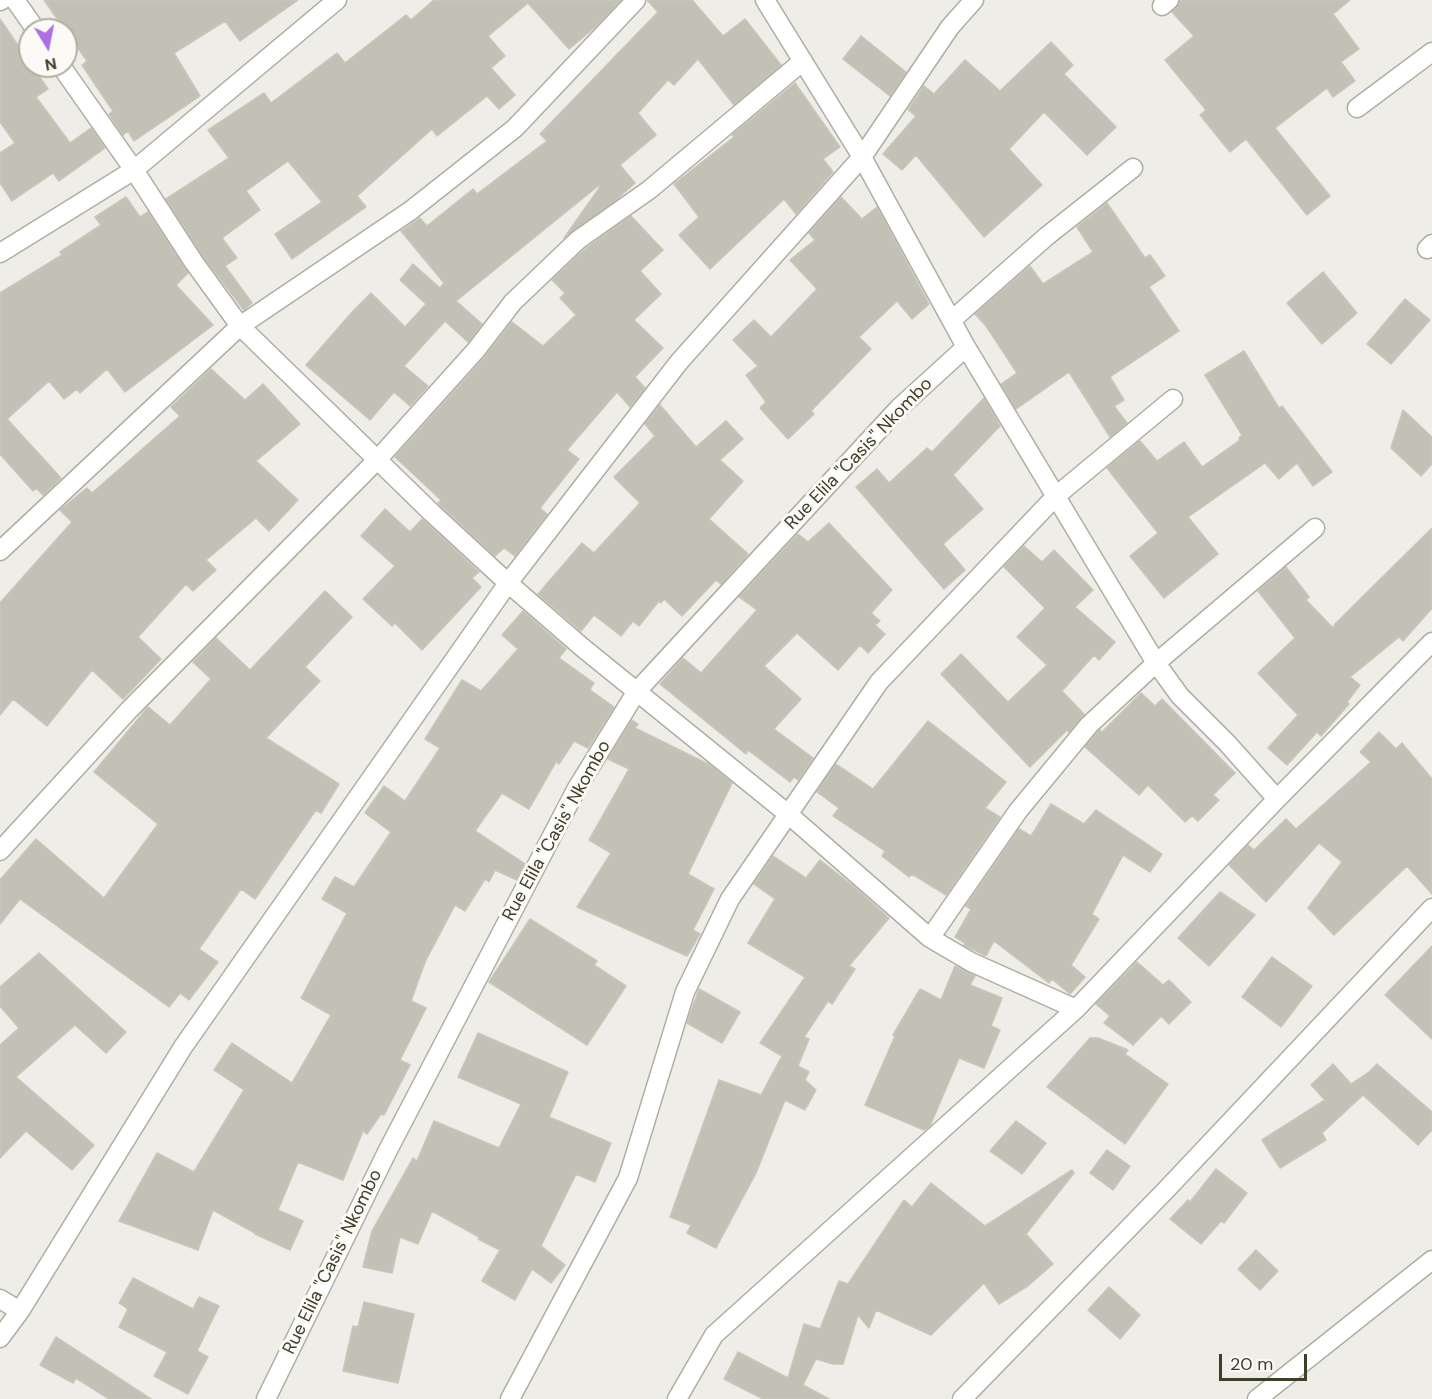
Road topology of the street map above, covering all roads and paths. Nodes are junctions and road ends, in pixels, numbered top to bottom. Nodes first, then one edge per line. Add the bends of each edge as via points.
1 (15, 0) edge
2 (337, 0) edge
3 (636, 0) edge
4 (765, 0) edge
5 (974, 0) edge
6 (28, 18) edge
7 (1432, 52) edge
8 (803, 62) junction
9 (70, 78) edge
10 (1357, 108) dead end
11 (862, 157) junction
12 (1132, 168) dead end
13 (134, 170) junction
14 (0, 253) edge
15 (952, 320) junction
16 (240, 326) junction
17 (966, 347) junction
18 (1173, 399) dead end
19 (378, 459) junction
20 (1056, 496) junction
21 (1315, 528) dead end
22 (0, 551) edge
23 (508, 583) junction
24 (1432, 642) edge
25 (1156, 663) junction
26 (637, 691) junction
27 (1277, 799) junction
28 (788, 814) junction
29 (0, 851) edge
30 (1432, 908) edge
31 (930, 938) junction
32 (1076, 1008) junction
33 (1432, 1260) edge
34 (0, 1299) edge
35 (20, 1311) junction
36 (0, 1338) edge
37 (266, 1399) edge
38 (510, 1399) edge
39 (677, 1399) edge
40 (962, 1399) edge
41 (1257, 1399) edge

1 - 6 street
2 - 13 street
3 - 16 street via 515,128 410,211
4 - 8 street
5 - 11 street via 950,27
7 - 10 street
8 - 11 street
8 - 19 street via 649,189 578,240 513,302 476,350
9 - 13 street
11 - 15 street
11 - 23 street via 679,362
12 - 15 street
13 - 14 street
13 - 16 street
15 - 17 street
16 - 19 street
16 - 22 street
17 - 20 street
17 - 26 street, Rue Elila "Casis" Nkombo via 900,408
18 - 20 street
19 - 23 street
19 - 29 street via 129,710
20 - 25 street
20 - 28 street via 879,682
21 - 25 street
23 - 26 street
23 - 35 street via 183,1047
24 - 27 street
25 - 27 street via 1180,696
25 - 31 street via 1089,725 1060,759 1018,811
26 - 28 street
26 - 37 street, Rue Elila "Casis" Nkombo via 577,788 387,1150
27 - 32 street
28 - 31 street
28 - 38 street via 730,899 685,992 628,1178
30 - 40 street
31 - 32 street via 972,962
32 - 39 street via 714,1335
33 - 41 street
34 - 35 street
35 - 36 street

